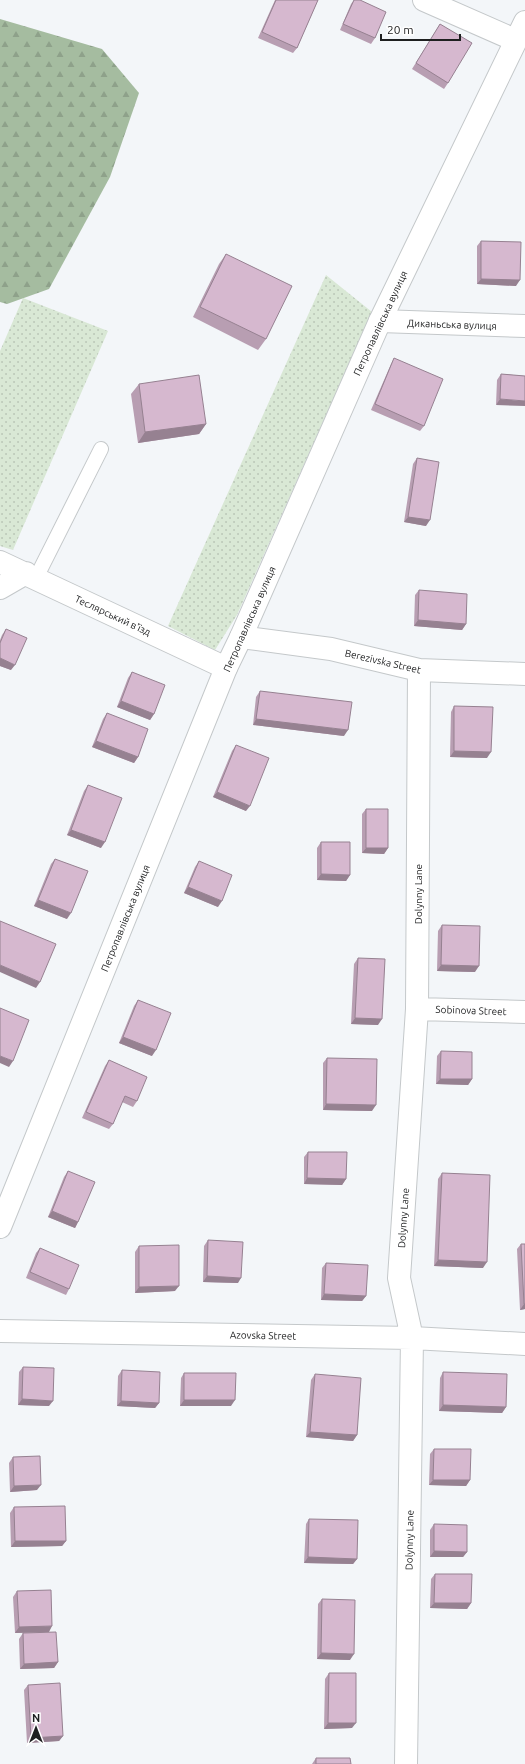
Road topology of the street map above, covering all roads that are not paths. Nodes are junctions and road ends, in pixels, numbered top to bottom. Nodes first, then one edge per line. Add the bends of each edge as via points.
1 (424, 0) edge
2 (520, 31) edge
3 (380, 321) junction
4 (525, 326) edge
5 (101, 449) dead end
6 (0, 562) edge
7 (31, 575) junction
8 (0, 588) edge
9 (241, 638) junction
10 (226, 668) junction
11 (419, 670) junction
12 (525, 674) edge
13 (417, 1008) junction
14 (525, 1012) edge
15 (0, 1227) edge
16 (0, 1331) edge
17 (412, 1338) junction
18 (525, 1344) edge
19 (406, 1764) edge

1 - 2 street
2 - 3 street, Петропавлівська вулиця
3 - 4 street, Диканьська вулиця
3 - 9 street, Петропавлівська вулиця
5 - 7 lane
6 - 7 street, Теслярський в'їзд
7 - 8 street
7 - 10 street, Теслярський в'їзд
9 - 10 street, Петропавлівська вулиця
9 - 11 street, Berezivska Street via 331,649
10 - 15 street, Петропавлівська вулиця
11 - 12 street, Berezivska Street
11 - 13 street, Dolynny Lane
13 - 14 street, Sobinova Street
13 - 17 street, Dolynny Lane via 399,1278
16 - 17 street, Azovska Street
17 - 18 street, Azovska Street
17 - 19 street, Dolynny Lane

